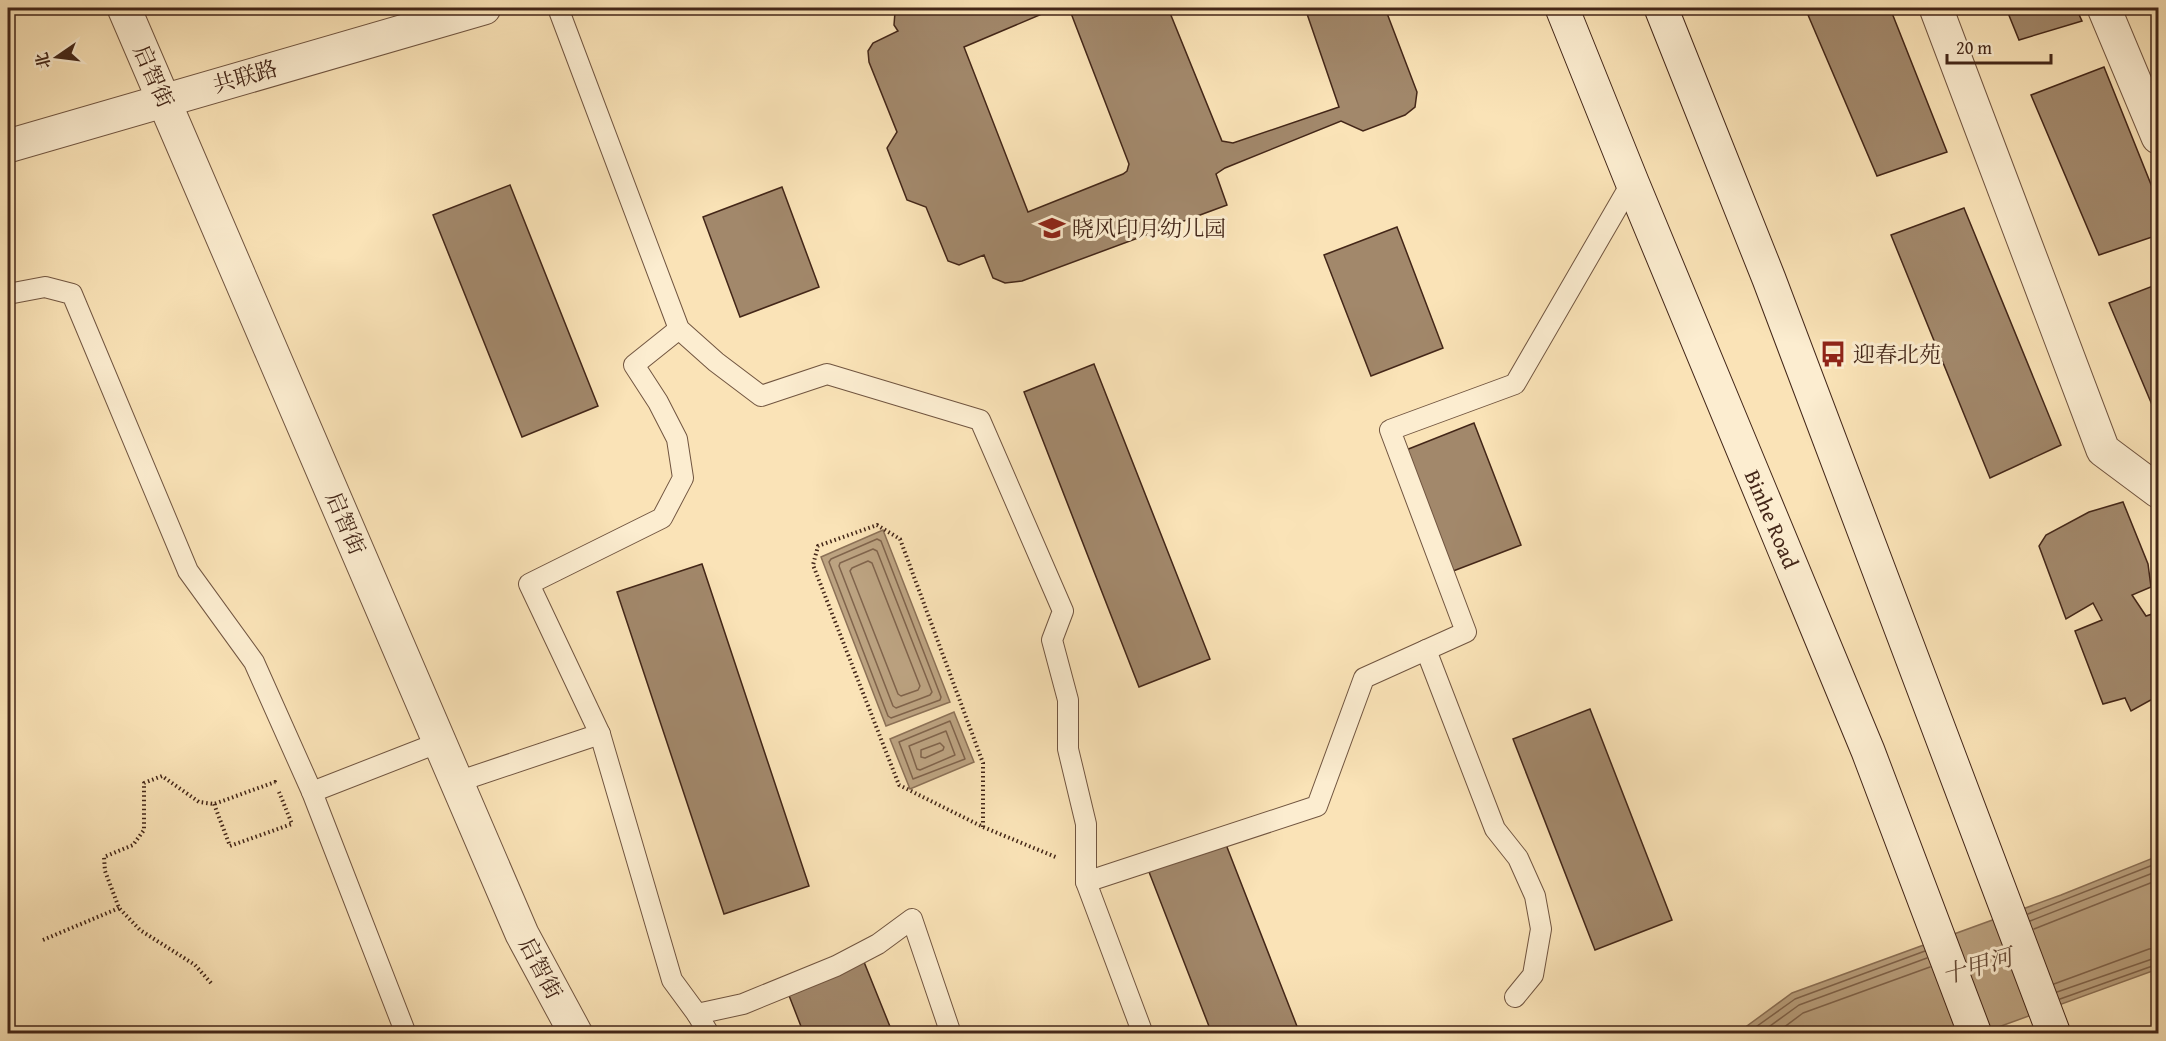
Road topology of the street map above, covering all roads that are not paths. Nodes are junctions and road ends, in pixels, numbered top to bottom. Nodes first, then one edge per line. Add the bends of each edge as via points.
1 (124, 8) edge
2 (484, 8) edge
3 (558, 8) edge
4 (1562, 8) edge
5 (1661, 8) edge
6 (1936, 8) edge
7 (2104, 8) edge
8 (165, 99) junction
9 (2158, 137) edge
10 (8, 146) edge
11 (1632, 182) junction
12 (8, 294) edge
13 (679, 329) junction
14 (2158, 491) edge
15 (1426, 650) junction
16 (600, 734) junction
17 (440, 742) junction
18 (457, 782) junction
19 (312, 792) junction
20 (1086, 876) junction
21 (1515, 997) dead end
22 (697, 1014) junction
23 (406, 1034) edge
24 (576, 1034) edge
25 (709, 1034) edge
26 (951, 1034) edge
27 (1143, 1034) edge
28 (1975, 1034) edge
29 (2054, 1034) edge

1 - 8 street, 启智街
2 - 8 street, 共联路
3 - 13 lane
4 - 11 street, Binhe Road
5 - 29 street via 1769,279
6 - 14 street via 2103,450
7 - 9 street
8 - 10 street, 共联路
8 - 17 street, 启智街
11 - 15 lane via 1515,384 1390,429 1466,633
11 - 28 street, Binhe Road via 1868,751
12 - 19 lane via 45,287 72,294 188,571 254,662
13 - 16 lane via 634,365 676,439 683,478 662,518 529,584
13 - 20 lane via 761,396 826,374 980,420 1063,611 1052,640 1068,700 1068,749 1086,824
15 - 20 lane via 1364,678 1317,806
15 - 21 lane via 1495,829 1518,858 1535,896 1541,929 1533,975
16 - 18 lane
16 - 22 lane via 672,980
17 - 18 street, 启智街
17 - 19 lane
18 - 24 street, 启智街 via 522,934
19 - 23 lane
20 - 27 lane
22 - 25 lane
22 - 26 lane via 743,1004 836,966 878,944 912,918

